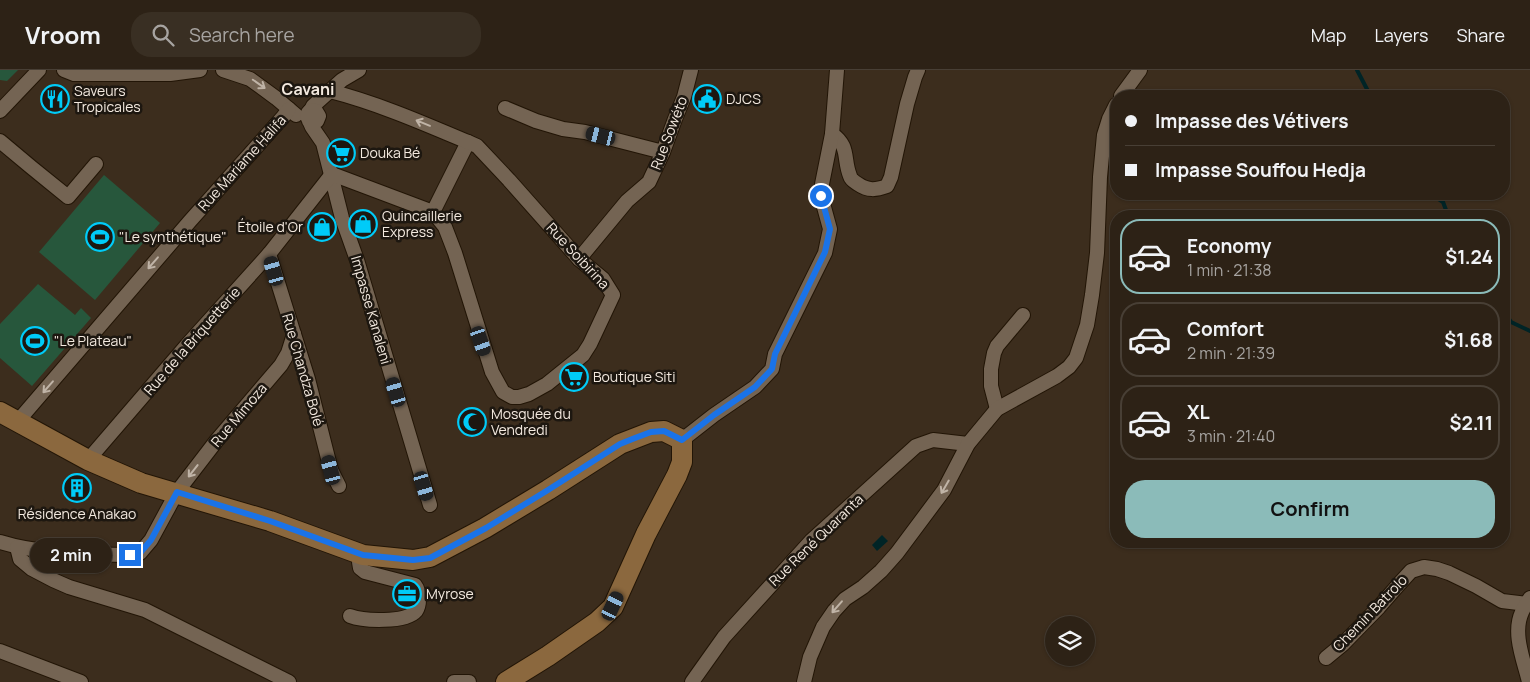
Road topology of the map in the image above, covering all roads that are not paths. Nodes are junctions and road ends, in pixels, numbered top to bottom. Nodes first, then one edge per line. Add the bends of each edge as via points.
1 (39, 70) edge
2 (64, 70) edge
3 (200, 70) edge
4 (223, 70) edge
5 (338, 70) edge
6 (358, 70) edge
7 (691, 70) edge
8 (837, 70) edge
9 (918, 70) edge
10 (1140, 70) edge
11 (1125, 90) edge
12 (330, 91) junction
13 (289, 108) junction
14 (505, 108) dead end
15 (0, 111) edge
16 (312, 116) junction
17 (1110, 116) edge
18 (832, 134) junction
19 (0, 141) edge
20 (468, 142) junction
21 (663, 152) junction
22 (96, 164) dead end
23 (332, 174) junction
24 (433, 212) junction
25 (269, 254) junction
26 (579, 258) junction
27 (1023, 315) dead end
28 (294, 334) junction
29 (997, 409) junction
30 (0, 412) edge
31 (18, 421) junction
32 (682, 440) junction
33 (968, 444) junction
34 (88, 460) junction
35 (339, 486) dead end
36 (177, 492) junction
37 (430, 505) dead end
38 (0, 542) edge
39 (17, 547) junction
40 (363, 555) junction
41 (1528, 601) edge
42 (350, 616) dead end
43 (0, 651) edge
44 (1326, 658) dead end
45 (81, 682) edge
46 (288, 682) edge
47 (454, 682) edge
48 (469, 682) edge
49 (506, 682) edge
50 (692, 682) edge
51 (804, 682) edge
52 (1529, 682) edge

1 - 15 street
2 - 3 street via 74,74 170,74
4 -> 13 street via 250,79
5 - 12 street
6 - 12 street
7 - 21 street, Rue Sowéto
8 - 18 street
9 - 18 street via 888,186 870,190 854,181 843,143
10 - 11 street
12 - 16 street via 313,106
20 -> 12 street, Rue Soibirina via 392,111
13 - 16 street via 305,108
13 -> 31 street, Rue Mariame Halifa
14 - 21 street via 563,129
16 - 23 street, Impasse Kanaleni via 312,127 323,143
17 - 29 street via 1104,135 1093,287 1080,349 1073,363 1057,376
18 - 32 street via 821,196 830,229 825,252 775,354 772,369 755,387
19 - 22 street via 68,197
20 - 24 street
20 - 26 street, Rue Soibirina via 477,146
21 - 26 street, Rue Sowéto via 649,182 627,201
23 - 24 street
23 - 25 street, Rue de la Briquetterie
23 - 37 street, Impasse Kanaleni via 342,218
24 - 26 street, Rue Soibirina via 445,227 455,253 492,372 503,392 512,397 529,394 547,384 583,355 590,344 613,295 603,279
25 - 28 street, Rue Chandza Bolé
25 - 34 street, Rue de la Briquetterie via 186,344
27 - 29 street via 994,353 991,386
28 - 35 street, Rue Chandza Bolé via 331,470
28 -> 36 street, Rue Mimoza via 281,365
29 - 33 street
30 - 31 main road
31 - 34 main road
32 - 40 main road via 664,431 651,432 620,444 486,528 430,558 413,560
32 - 49 main road via 682,462 677,475 613,606 597,622
33 - 50 street, Rue René Quaranta via 933,440 916,446 810,541 724,637
33 -> 51 street via 944,490 897,553 881,571 834,610 810,656
34 - 36 main road via 141,483
36 - 39 street, Rue Mimoza via 151,540 140,553 112,555
36 - 40 main road
38 - 39 street
39 - 46 street via 20,559 53,580 145,610
40 - 42 street via 360,568 414,585 419,604 417,610 406,617 367,620
41 - 44 street, Chemin Batrolo via 1502,601 1449,574 1424,567 1411,571
41 - 52 street via 1521,612 1518,634
43 - 45 street
47 - 48 street

